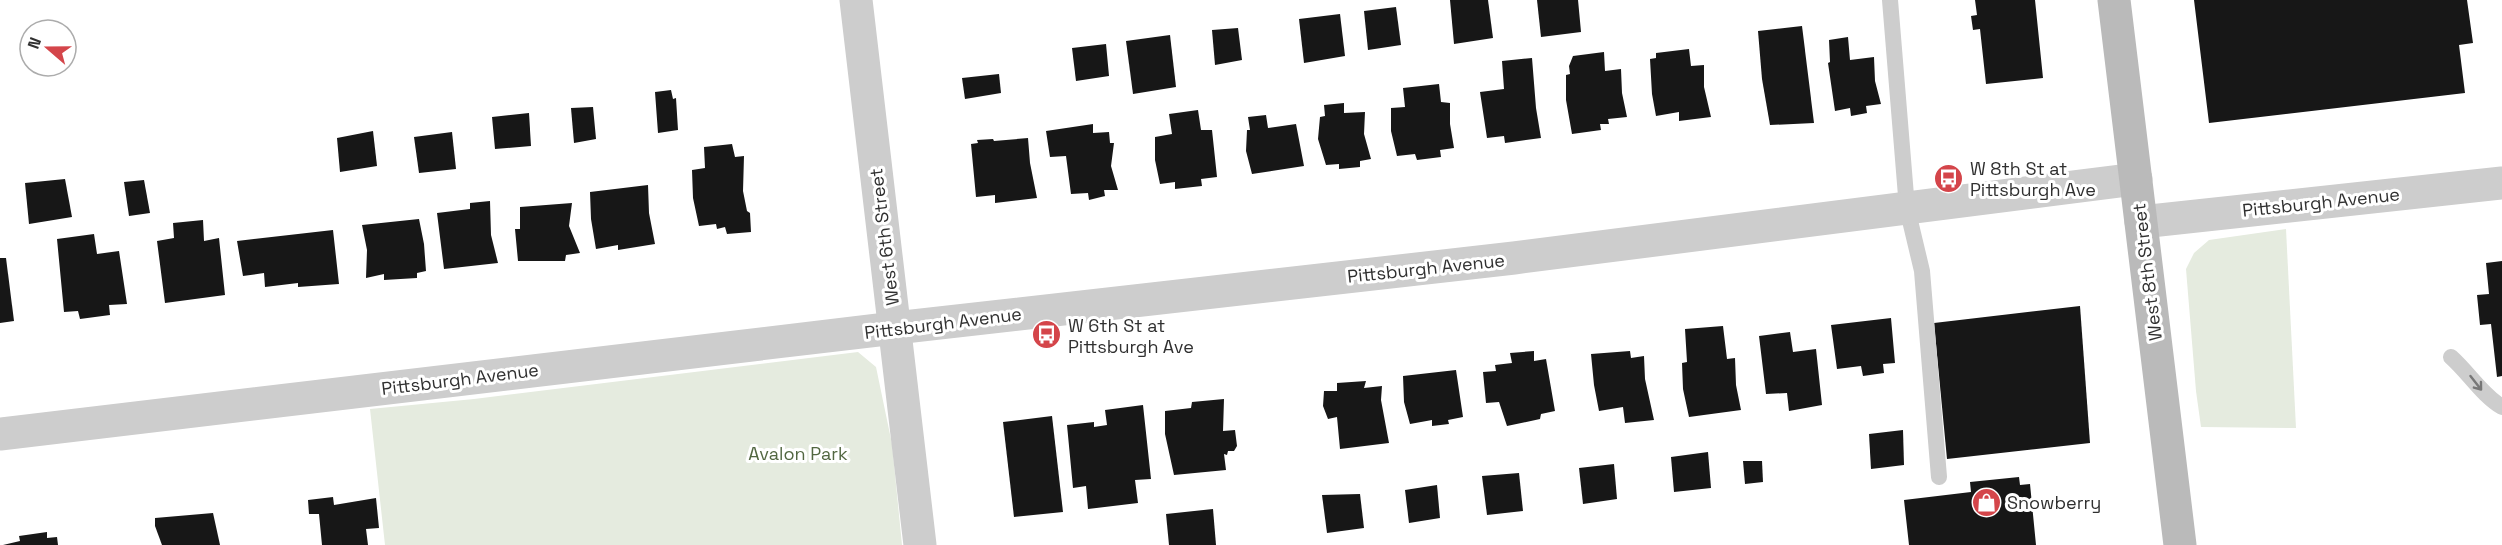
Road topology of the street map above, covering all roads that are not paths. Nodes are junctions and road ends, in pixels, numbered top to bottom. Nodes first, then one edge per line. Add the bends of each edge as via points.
1 (856, 0) edge
2 (1890, 0) edge
3 (2114, 0) edge
4 (2136, 179) junction
5 (2502, 183) edge
6 (1907, 208) junction
7 (2141, 222) junction
8 (895, 328) junction
9 (2451, 357) dead end
10 (2502, 407) edge
11 (0, 434) edge
12 (1939, 477) dead end
13 (920, 545) edge
14 (2180, 545) edge

1 - 8 street, West 6th Street
2 - 6 lane
3 - 4 main road, West 8th Street
4 - 6 street, Pittsburgh Avenue
4 - 7 main road, West 8th Street
5 - 7 street, Pittsburgh Avenue
6 - 8 street, Pittsburgh Avenue via 1514,258
6 - 12 lane via 1922,271
7 - 14 main road, West 8th Street
8 - 11 street, Pittsburgh Avenue
8 - 13 street, West 6th Street
9 -> 10 lane

